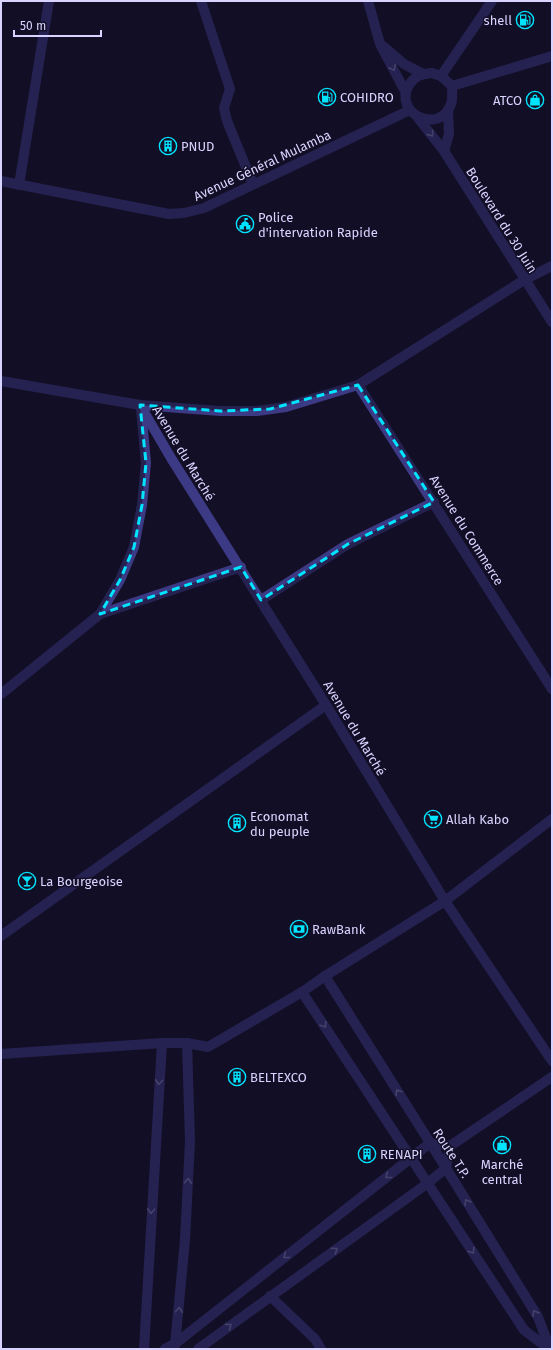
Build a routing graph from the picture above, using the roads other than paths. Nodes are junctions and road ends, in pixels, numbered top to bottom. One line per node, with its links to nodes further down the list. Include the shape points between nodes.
1 (50, 1): 17 (street)
2 (201, 1): 16 (street, via 230,89 224,108 227,121)
3 (368, 1): 5 (street)
4 (492, 1): 8 (street)
5 (380, 44): 7 (street, via 404,64); 10 (street, one-way to 10)
6 (552, 56): 9 (street)
7 (423, 74): 8 (street); 10 (street, via 412,81)
8 (441, 76): 9 (street)
9 (452, 86): 12 (street, via 452,103)
10 (406, 93): 11 (street, via 406,102)
11 (410, 110): 13 (street); 16 (street, Avenue Général Mulamba)
12 (448, 111): 13 (street, via 434,120); 14 (street, via 449,134)
13 (418, 118): 14 (street, Boulevard du 30 Juin, one-way to 14)
14 (444, 151): 19 (street, Boulevard du 30 Juin)
15 (1, 181): 17 (street, Avenue Général Mulamba)
16 (253, 184): 17 (street, Avenue Général Mulamba, via 204,208 169,214)
17 (19, 185)
18 (552, 266): 19 (street)
19 (524, 280): 20 (street, Boulevard du 30 Juin); 22 (street)
20 (552, 322)
21 (1, 381): 23 (street)
22 (358, 385): 23 (street, via 286,407 257,411); 24 (street, Avenue du Commerce)
23 (140, 405): 25 (street, Avenue du Marché); 27 (street, via 146,463 142,506 134,547 120,580)
24 (434, 502): 26 (street, via 348,544); 28 (street, Avenue du Commerce)
25 (241, 567): 26 (street, Avenue du Marché); 27 (street)
26 (261, 600): 30 (street, Avenue du Marché)
27 (100, 614): 29 (street)
28 (552, 689)
29 (1, 694)
30 (326, 704): 32 (street, Avenue du Marché); 33 (street)
31 (552, 819): 32 (street)
32 (445, 901): 34 (street); 39 (street, Avenue du Marché)
33 (1, 936)
34 (324, 976): 35 (street); 41 (street, Route T.P., one-way to 34)
35 (302, 992): 37 (street, via 208,1047); 43 (street, Route T.P., one-way to 43)
36 (162, 1043): 37 (street); 38 (street); 48 (street, one-way to 48)
37 (187, 1043): 47 (street, one-way to 37, via 185,1240 190,1141)
38 (1, 1054)
39 (552, 1062)
40 (552, 1077): 42 (street)
41 (430, 1143): 42 (street); 43 (street); 44 (street, Route T.P.)
42 (450, 1146): 44 (street)
43 (411, 1158): 45 (street, Route T.P.); 47 (street, one-way to 47)
44 (446, 1168): 45 (street); 52 (street, Route T.P., one-way to 44, via 538,1317)
45 (428, 1183): 46 (street, one-way to 45); 52 (street, Route T.P., one-way to 52, via 524,1330)
46 (270, 1296): 50 (street, one-way to 46); 51 (street, via 315,1339)
47 (175, 1346): 49 (street)
48 (144, 1349)
49 (165, 1349)
50 (198, 1349)
51 (320, 1349)
52 (549, 1349)

